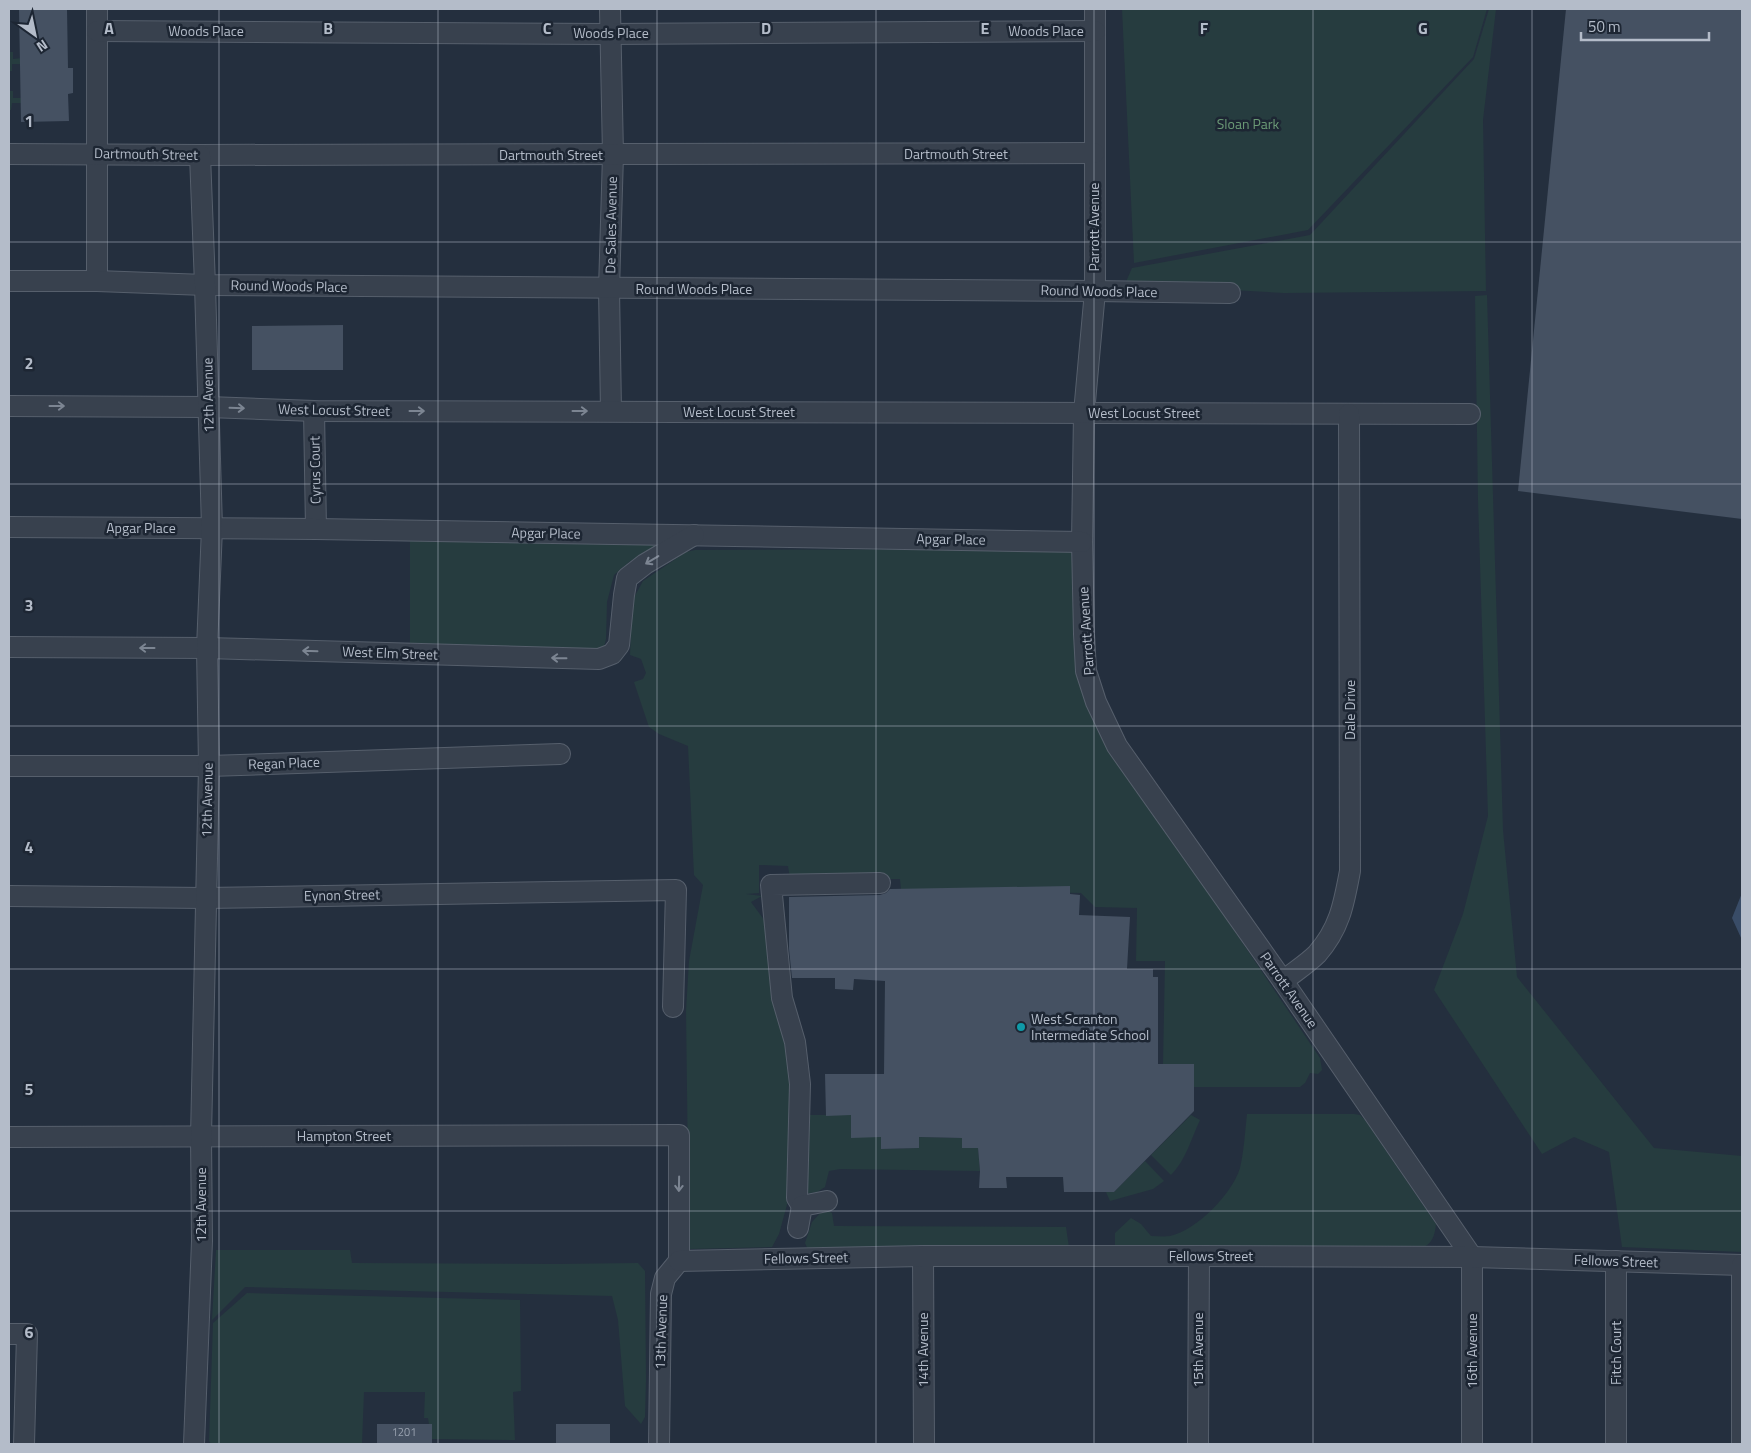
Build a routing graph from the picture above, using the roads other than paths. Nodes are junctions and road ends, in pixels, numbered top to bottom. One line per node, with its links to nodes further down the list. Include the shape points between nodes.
1 (97, 9): 4 (street)
2 (610, 9): 6 (street, De Sales Avenue)
3 (1095, 9): 5 (street, Parrott Avenue)
4 (97, 31): 6 (street, Woods Place); 7 (street)
5 (1096, 31): 6 (street, Woods Place); 8 (street, Parrott Avenue)
6 (609, 34): 11 (street, De Sales Avenue)
7 (97, 153): 9 (street, Dartmouth Street); 10 (street, Dartmouth Street); 13 (street)
8 (1094, 153): 11 (street, Dartmouth Street); 16 (street, Parrott Avenue)
9 (9, 154)
10 (200, 155): 11 (street, Dartmouth Street); 14 (street, 12th Avenue)
11 (613, 155): 15 (street, De Sales Avenue)
12 (9, 281): 13 (street, Round Woods Place)
13 (97, 281): 14 (street, Round Woods Place)
14 (205, 285): 15 (street, Round Woods Place); 19 (street, 12th Avenue)
15 (609, 289): 16 (street, Round Woods Place); 21 (street, De Sales Avenue)
16 (1095, 291): 17 (street, Round Woods Place); 22 (street, Parrott Avenue)
17 (1230, 294)
18 (9, 406): 19 (street, West Locust Street, one-way to 19)
19 (208, 407): 20 (street, West Locust Street, one-way to 20); 26 (street, 12th Avenue)
20 (314, 411): 21 (street, West Locust Street, one-way to 21); 27 (street, Cyrus Court)
21 (611, 411): 22 (street, West Locust Street)
22 (1084, 413): 23 (street, West Locust Street); 29 (street, Parrott Avenue)
23 (1349, 414): 24 (street, West Locust Street); 38 (street, Dale Drive, via 1350,871 1343,910 1330,935 1316,955)
24 (1470, 414)
25 (9, 527): 26 (street, Apgar Place)
26 (212, 528): 27 (street, Apgar Place); 31 (street, 12th Avenue)
27 (316, 529): 28 (street, Apgar Place)
28 (694, 535): 29 (street, Apgar Place); 31 (street, West Elm Street, one-way to 31, via 628,578 619,645 612,654 599,659)
29 (1082, 542): 38 (street, Parrott Avenue, via 1086,671 1096,702 1117,746)
30 (9, 647): 31 (street, West Elm Street, one-way to 30)
31 (207, 648): 34 (street, 12th Avenue)
32 (560, 754): 34 (street, Regan Place)
33 (9, 766): 34 (street, Regan Place)
34 (209, 766): 37 (street, 12th Avenue)
35 (880, 883): 43 (street, via 771,886 782,998 795,1042 800,1084 797,1198)
36 (9, 896): 37 (street, Eynon Street)
37 (204, 898): 39 (street, Eynon Street, via 676,890); 41 (street, 12th Avenue)
38 (1283, 981): 47 (street, Parrott Avenue)
39 (674, 1007)
40 (9, 1137): 41 (street, Hampton Street)
41 (201, 1137): 48 (street, Hampton Street, one-way to 48, via 679,1135); 53 (street, 12th Avenue, via 202,1242)
42 (827, 1201): 43 (street)
43 (802, 1206): 44 (street)
44 (798, 1228)
45 (922, 1256): 46 (street, Fellows Street); 48 (street, Fellows Street); 55 (street, 14th Avenue)
46 (1199, 1256): 47 (street, Fellows Street); 56 (street, 15th Avenue)
47 (1472, 1257): 49 (street, Fellows Street); 57 (street, 16th Avenue)
48 (679, 1260): 54 (street, 13th Avenue, via 666,1278 661,1294)
49 (1616, 1261): 50 (street, Fellows Street); 58 (street, Fitch Court)
50 (1742, 1265): 59 (street)
51 (18, 1334): 52 (street)
52 (24, 1444)
53 (194, 1444)
54 (658, 1444)
55 (924, 1444)
56 (1198, 1444)
57 (1472, 1444)
58 (1616, 1444)
59 (1742, 1444)

